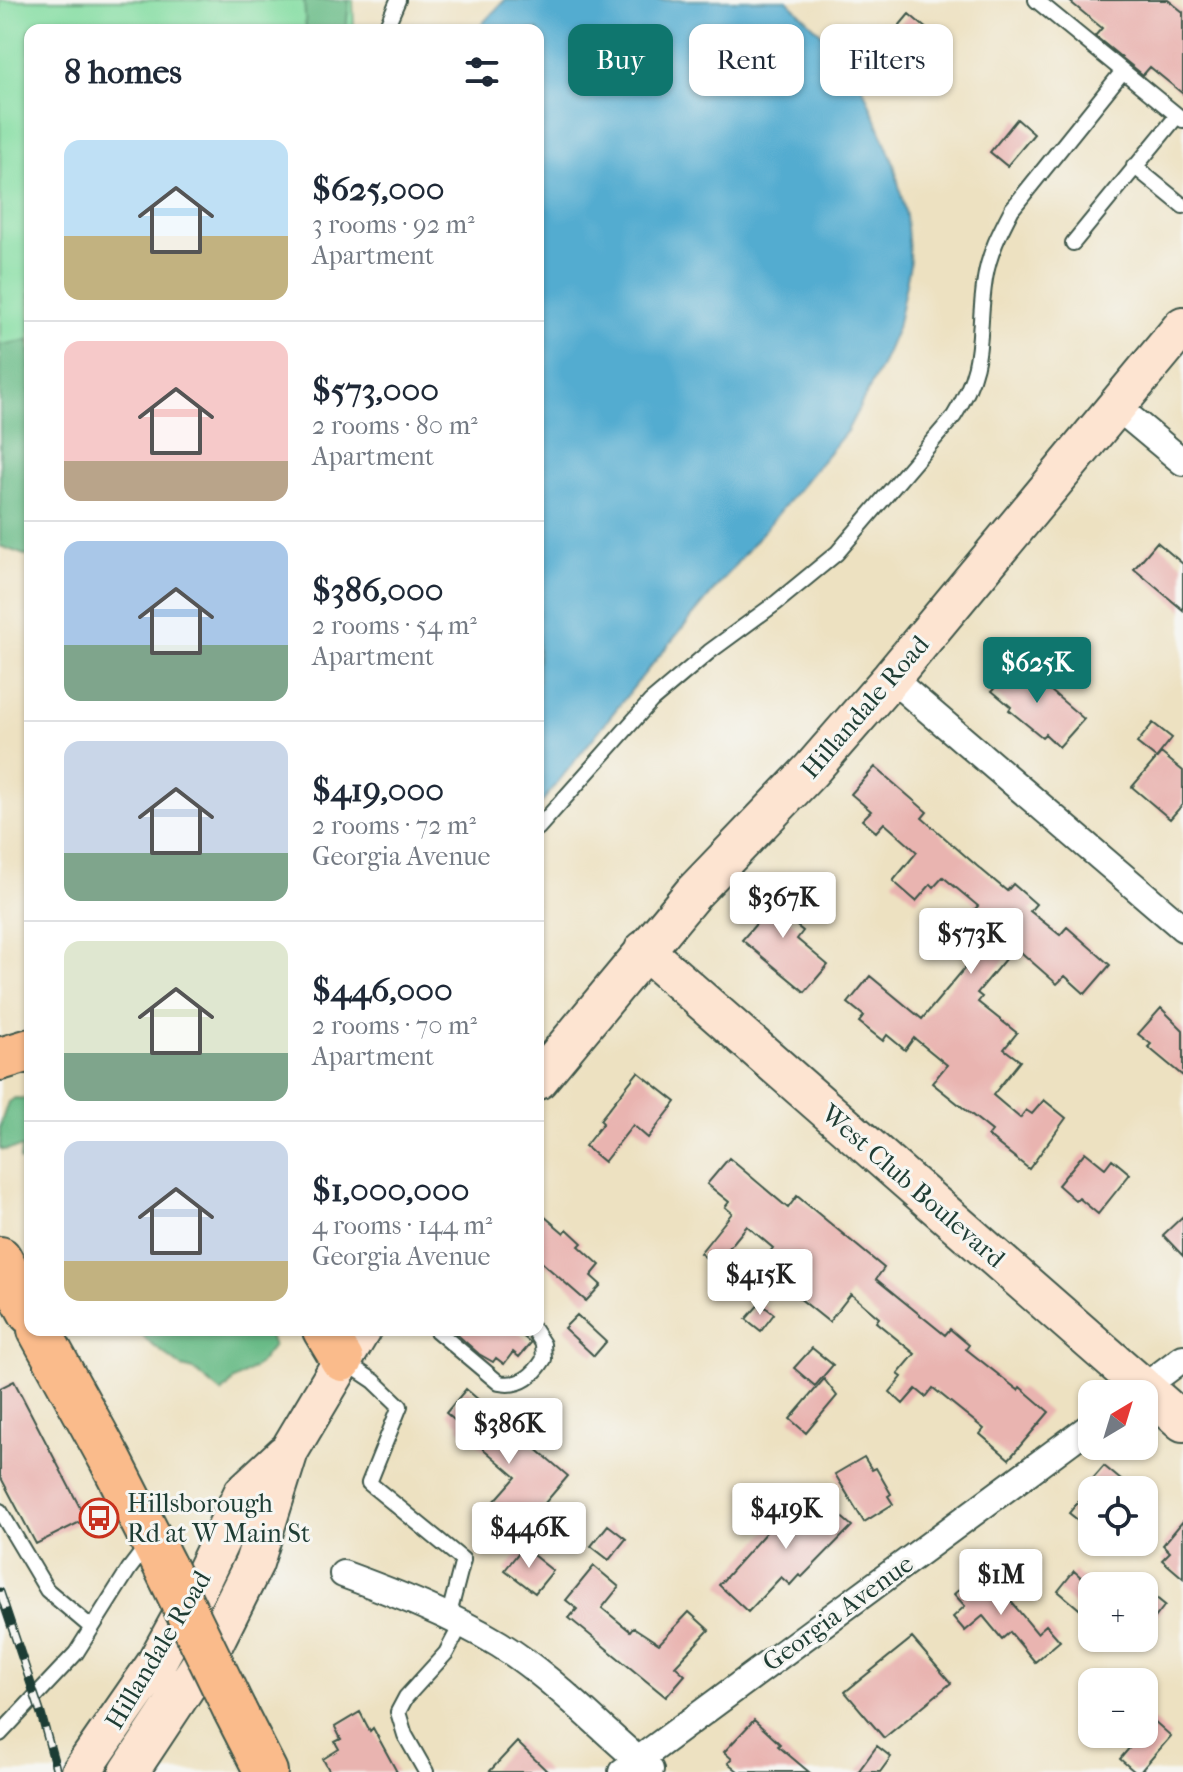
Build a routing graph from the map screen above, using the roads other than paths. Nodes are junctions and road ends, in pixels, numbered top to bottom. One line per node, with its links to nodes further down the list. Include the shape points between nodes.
1 (398, 0): 3 (lane)
2 (1036, 0): 4 (lane)
3 (388, 24)
4 (1123, 71): 5 (lane); 13 (lane, via 1012,209 997,238 985,280 977,369 954,416 837,553 651,701)
5 (1180, 118): 6 (lane)
6 (1134, 166): 7 (lane); 8 (lane)
7 (1183, 206)
8 (1073, 243)
9 (1183, 326): 10 (main road, Hillandale Road)
10 (1116, 406): 11 (street); 12 (main road, Hillandale Road)
11 (1183, 462)
12 (891, 678): 14 (street); 15 (main road, Hillandale Road)
13 (544, 821)
14 (1183, 928)
15 (644, 950): 18 (main road, Hillandale Road); 26 (main road, West Club Boulevard)
16 (24, 1052): 17 (main road)
17 (0, 1059)
18 (544, 1073)
19 (0, 1258): 20 (main road)
20 (24, 1308)
21 (39, 1336): 33 (main road)
22 (443, 1336): 23 (lane, via 499,1383 512,1385 530,1377 544,1359)
23 (538, 1336)
24 (342, 1340): 31 (main road, Hillandale Road); 35 (lane, via 400,1406 369,1483 463,1560)
25 (1183, 1358): 27 (street)
26 (1127, 1380)
27 (1154, 1380)
28 (1158, 1404): 29 (main road, West Club Boulevard)
29 (1183, 1422)
30 (1078, 1436): 39 (street, Georgia Avenue)
31 (289, 1451): 40 (main road, Hillandale Road, via 243,1493 155,1665); 41 (main road, Hillandale Road, via 254,1563 193,1678)
32 (0, 1511): 36 (lane, via 47,1590)
33 (158, 1553): 36 (lane, via 129,1569); 37 (main road, bridge)
34 (343, 1574): 35 (street)
35 (455, 1622): 39 (street, via 500,1644 550,1683); 44 (lane, via 446,1653 398,1712)
36 (92, 1628): 38 (lane, via 76,1653)
37 (235, 1711): 42 (main road); 43 (main road)
38 (0, 1734)
39 (638, 1768)
40 (81, 1772)
41 (129, 1772)
42 (244, 1772)
43 (266, 1772)
44 (426, 1772)

